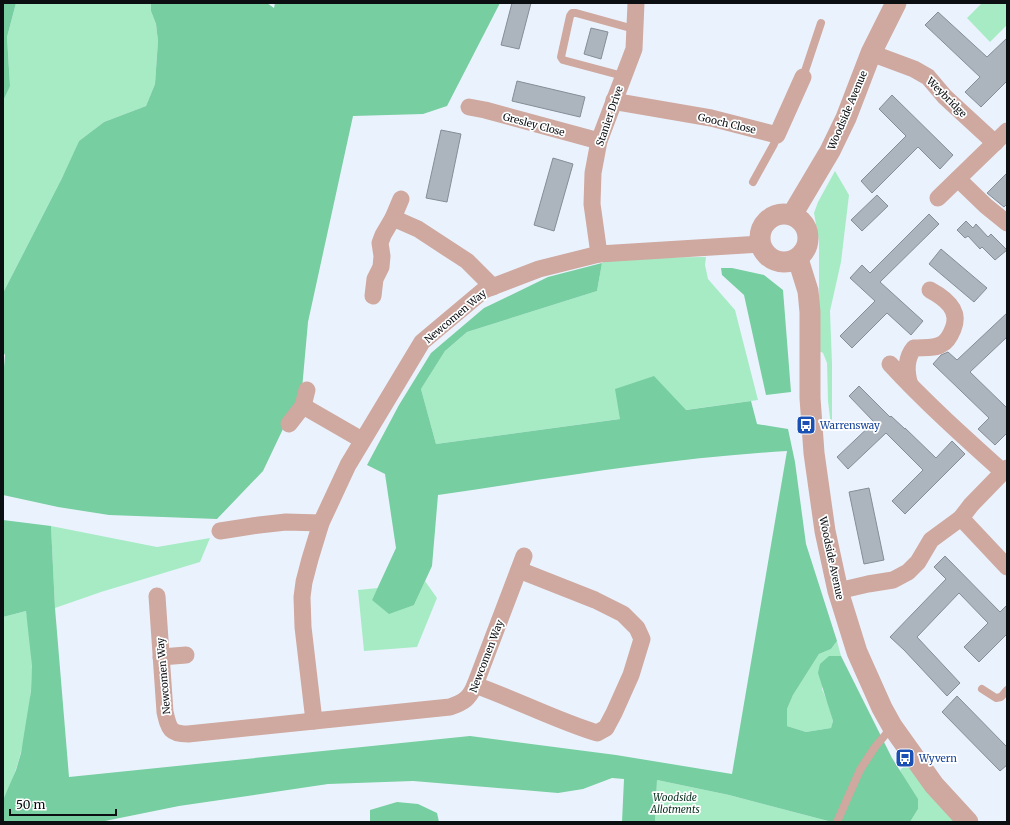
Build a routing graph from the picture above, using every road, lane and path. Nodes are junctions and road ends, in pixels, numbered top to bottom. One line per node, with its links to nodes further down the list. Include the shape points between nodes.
1 (636, 3): 4 (street, Stanier Drive)
2 (896, 3): 5 (street, Woodside Avenue)
3 (821, 23): 7 (lane)
4 (634, 29): 6 (street, Stanier Drive, via 634,49); 6 (lane, via 572,13 561,57 563,60)
5 (871, 53): 11 (street, Weybridge, via 928,77 945,98); 17 (street, Woodside Avenue, via 846,118 830,151)
6 (624, 76): 8 (street, Stanier Drive)
7 (803, 77): 10 (street)
8 (614, 100): 10 (street, Gooch Close, via 711,118); 12 (street, Stanier Drive)
9 (469, 107): 12 (street, Gresley Close)
10 (777, 135): 14 (lane)
11 (1001, 137): 13 (street, Weybridge)
12 (599, 141): 21 (street, Stanier Drive, via 592,204)
13 (958, 179): 15 (street, Weybridge); 19 (street)
14 (754, 182)
15 (938, 198)
16 (401, 199): 18 (street)
17 (792, 215): 20 (street, via 782,214 768,220 763,228); 22 (street, via 800,219 808,232 805,251)
18 (393, 218): 23 (street, via 380,243 381,266); 24 (street, via 418,229 467,261)
19 (1007, 223)
20 (761, 244): 21 (street, Newcomen Way); 22 (street, via 764,252 771,258 780,261)
21 (599, 254): 24 (street, Newcomen Way, via 539,269)
22 (798, 259): 37 (street, Woodside Avenue, via 808,291 810,312 810,398 814,453 825,531)
23 (369, 284)
24 (493, 287): 31 (street, Newcomen Way, via 484,290 422,342)
25 (930, 290): 27 (street, via 952,306 956,314 956,324 951,335 942,344 914,348 910,353 907,375)
26 (890, 364): 27 (street)
27 (910, 385): 32 (street, via 952,426)
28 (308, 390): 29 (street)
29 (303, 406): 30 (street); 31 (street)
30 (290, 424)
31 (362, 440): 34 (street, Newcomen Way, via 338,483)
32 (1005, 470): 33 (street)
33 (961, 518): 36 (street); 37 (street, via 931,540 918,562 908,572 893,580)
34 (321, 523): 35 (street, via 286,522); 44 (street, Newcomen Way, via 302,597)
35 (220, 531)
36 (1007, 567)
37 (838, 591): 45 (street, Woodside Avenue, via 857,652)
38 (157, 596): 40 (street, Newcomen Way)
39 (186, 655): 40 (street)
40 (161, 657): 44 (street, Newcomen Way, via 168,726 179,734)
41 (475, 685): 41 (street, Newcomen Way, via 522,563 624,614 637,628 642,639 631,675 609,723 597,733); 44 (street, Newcomen Way, via 470,696 450,707)
42 (982, 688): 43 (lane, via 996,698 1001,697)
43 (1007, 690)
44 (314, 721)
45 (892, 726): 46 (lane, via 860,770); 47 (street, Woodside Avenue, via 934,785)
46 (837, 822)
47 (968, 822)

